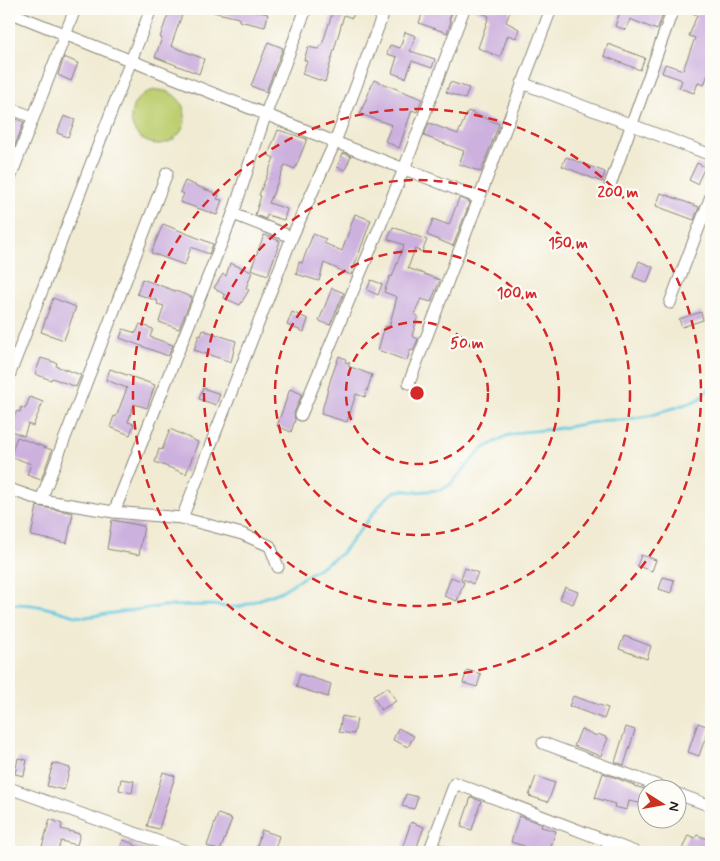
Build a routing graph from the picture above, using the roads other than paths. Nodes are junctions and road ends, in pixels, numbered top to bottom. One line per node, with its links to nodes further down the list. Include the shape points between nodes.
1 (75, 9): 9 (street)
2 (151, 9): 10 (street)
3 (306, 9): 13 (street)
4 (385, 9): 16 (street)
5 (464, 9): 18 (street)
6 (551, 9): 11 (street)
7 (673, 9): 15 (street)
8 (9, 12): 9 (street)
9 (65, 34): 10 (street); 14 (street)
10 (131, 60): 13 (street); 27 (street)
11 (522, 83): 15 (street); 23 (street)
12 (9, 108): 14 (street)
13 (266, 113): 16 (street); 24 (street)
14 (34, 117): 20 (street)
15 (632, 124): 17 (street); 21 (street)
16 (335, 142): 18 (street); 25 (street)
17 (711, 155)
18 (404, 169): 23 (street); 29 (street)
19 (167, 173): 31 (street)
20 (9, 181)
21 (610, 185)
22 (711, 196): 26 (street)
23 (479, 198): 28 (street)
24 (233, 214): 25 (street); 32 (street)
25 (292, 236): 33 (street)
26 (670, 303)
27 (9, 376)
28 (409, 383)
29 (301, 415)
30 (9, 489): 31 (street)
31 (41, 500): 32 (street)
32 (114, 512): 33 (street)
33 (182, 518): 34 (street, via 242,534 270,546)
34 (278, 566)
35 (543, 743): 36 (street)
36 (638, 778)
37 (9, 788): 41 (street)
38 (688, 798): 39 (street)
39 (711, 806)
40 (430, 850): 42 (street); 43 (street, via 455,783)
41 (188, 852)
42 (444, 852)
43 (635, 852)

